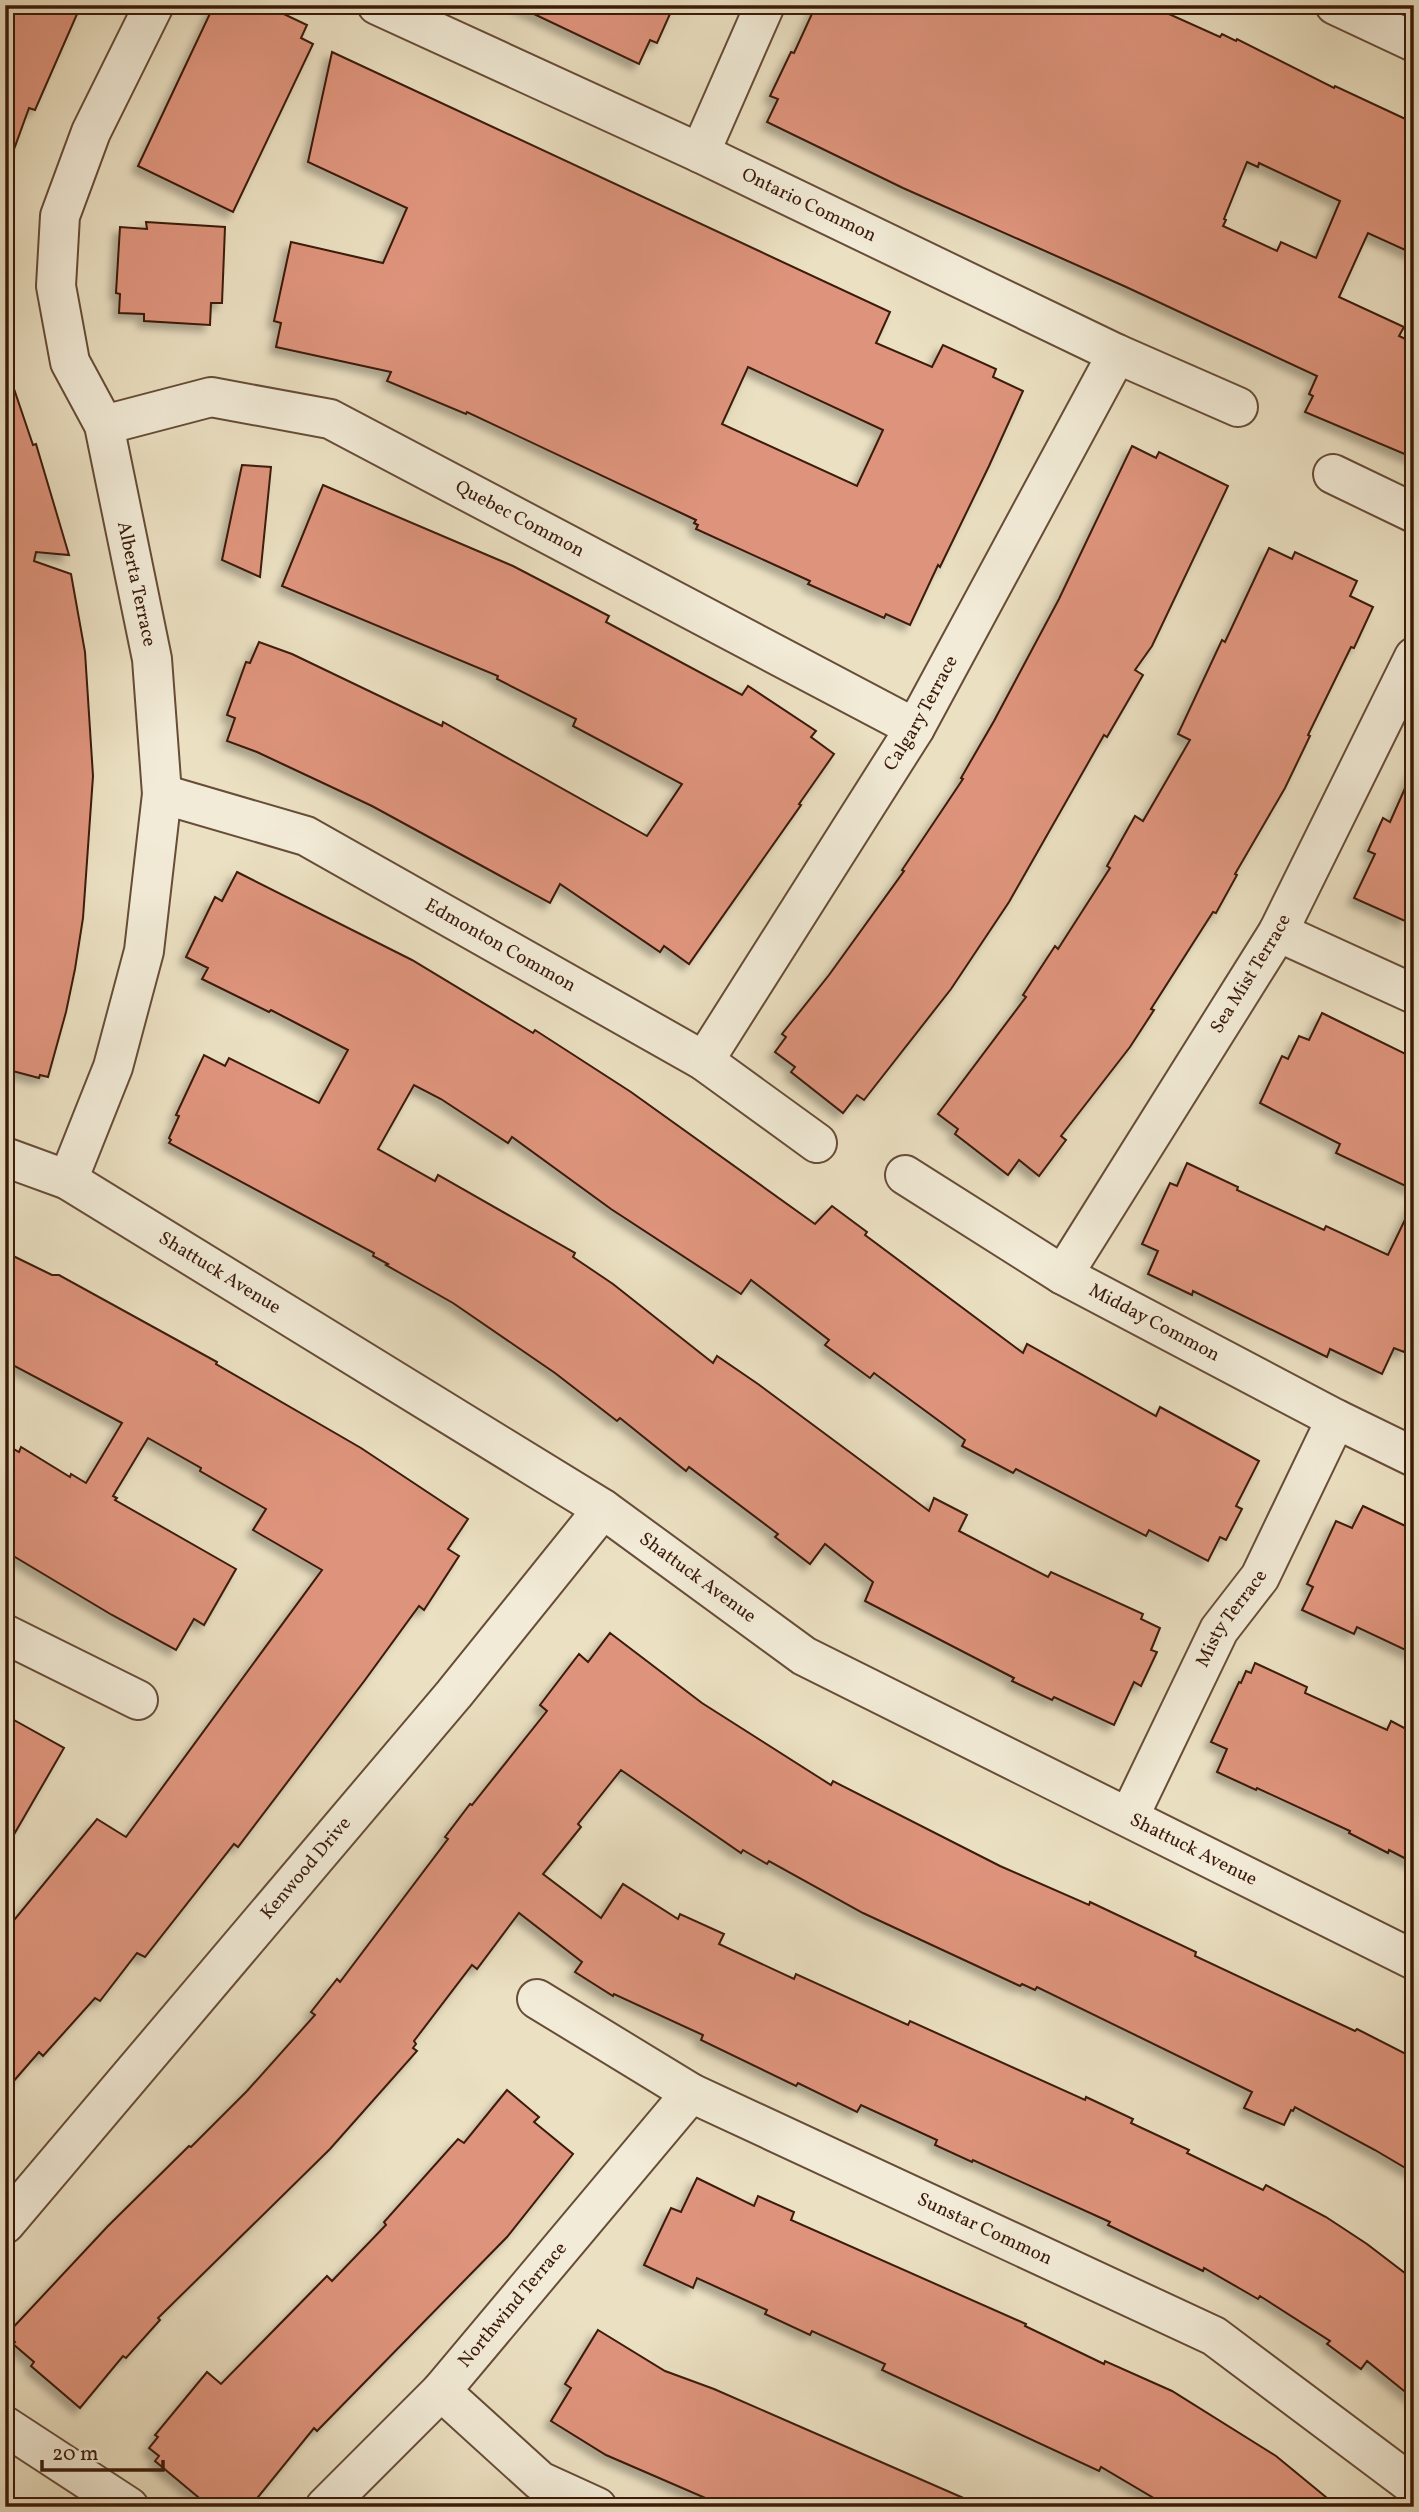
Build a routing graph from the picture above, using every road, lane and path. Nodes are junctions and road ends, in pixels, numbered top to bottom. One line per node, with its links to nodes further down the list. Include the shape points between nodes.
1 (154, 5): 9 (street, Alberta Terrace, via 91,132 60,216 56,286 70,362)
2 (377, 5): 6 (street, Ontario Common)
3 (765, 5): 6 (street)
4 (1335, 5): 5 (street)
5 (1414, 42)
6 (700, 153): 7 (street, Ontario Common)
7 (1117, 354): 8 (street, Ontario Common); 13 (street, Calgary Terrace)
8 (1237, 407)
9 (104, 425): 13 (street, Quebec Common, via 211,397 330,419); 14 (street, Alberta Terrace, via 152,659)
10 (1333, 474): 11 (street)
11 (1414, 513)
12 (1414, 657): 15 (street, Sea Mist Terrace)
13 (915, 728): 17 (street, Calgary Terrace)
14 (162, 794): 17 (street, Edmonton Common, via 306,836); 21 (street, Alberta Terrace, via 144,951 113,1067)
15 (1278, 932): 16 (street); 22 (street, Sea Mist Terrace)
16 (1414, 995)
17 (704, 1061): 18 (street, Edmonton Common)
18 (817, 1143)
19 (5, 1157): 21 (street, Shattuck Avenue)
20 (905, 1175): 22 (street, Midday Common)
21 (68, 1180): 25 (street, Shattuck Avenue)
22 (1063, 1275): 23 (street, Midday Common)
23 (1336, 1419): 24 (street, Midday Common); 28 (street, Misty Terrace, via 1260,1577 1219,1630)
24 (1414, 1457)
25 (603, 1509): 28 (street, Shattuck Avenue, via 804,1656); 32 (street, Kenwood Drive, via 454,1694)
26 (5, 1634): 27 (street)
27 (138, 1700)
28 (1129, 1817): 29 (street, Shattuck Avenue)
29 (1414, 1960)
30 (537, 1999): 31 (street, Sunstar Common)
31 (691, 2093): 33 (street, Northwind Terrace); 35 (street, Sunstar Common, via 1214,2336)
32 (5, 2224)
33 (441, 2391): 37 (street, Northwind Terrace); 38 (street, via 540,2481)
34 (5, 2426): 36 (street)
35 (1414, 2486)
36 (129, 2507)
37 (325, 2507)
38 (597, 2507)

